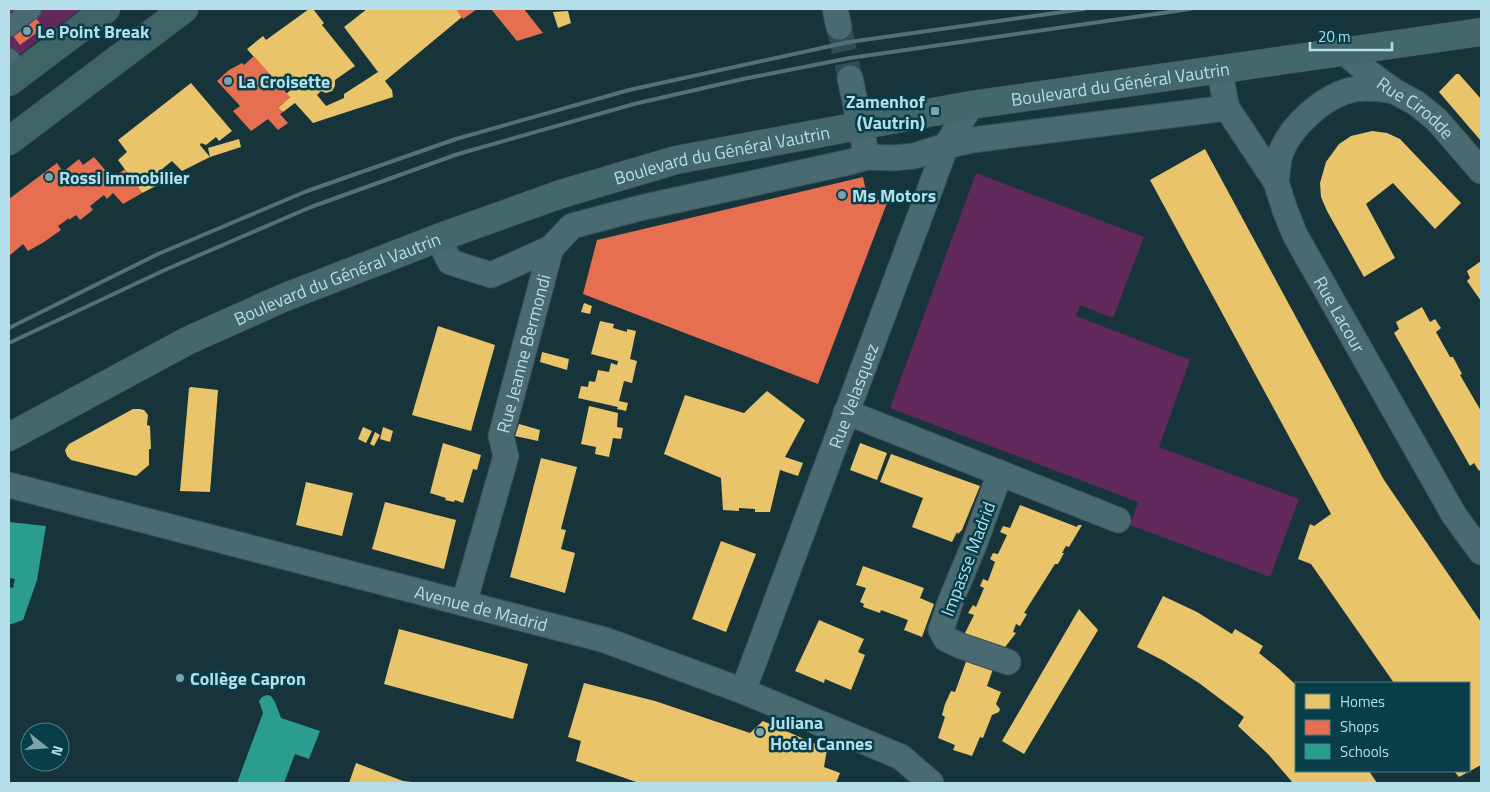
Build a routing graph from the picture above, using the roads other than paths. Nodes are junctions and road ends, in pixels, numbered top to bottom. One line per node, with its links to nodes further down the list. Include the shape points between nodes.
1 (32, 9): 4 (street)
2 (106, 9): 8 (main road)
3 (184, 9): 14 (main road)
4 (9, 27)
5 (1481, 32): 6 (main road, Boulevard du Général Vautrin)
6 (1344, 52): 7 (main road, Boulevard du Général Vautrin); 10 (street, Rue Cirodde)
7 (1220, 69): 11 (main road, Boulevard du Général Vautrin); 12 (street, Rue Lacour)
8 (13, 71)
9 (850, 78): 13 (street)
10 (1394, 91): 17 (street, Rue Cirodde, via 1437,120); 18 (street, via 1354,89 1315,109 1286,142 1279,158)
11 (971, 105): 13 (main road, Boulevard du Général Vautrin); 15 (street, Rue Velasquez)
12 (1227, 108): 15 (street); 18 (street, Rue Lacour)
13 (859, 125): 16 (street); 19 (main road, Boulevard du Général Vautrin, via 676,160 561,194)
14 (9, 141)
15 (946, 146): 16 (street, via 914,156); 21 (street, Rue Velasquez)
16 (867, 157): 20 (street, via 572,226)
17 (1481, 171)
18 (1276, 182): 26 (street, Rue Lacour, via 1295,235 1454,515)
19 (438, 238): 20 (street, via 450,262 491,275); 22 (main road, Boulevard du Général Vautrin, via 283,298 189,340)
20 (551, 248): 27 (street, Rue Jeanne Bermondi, via 501,436 506,456)
21 (846, 412): 23 (street); 29 (street, Rue Velasquez)
22 (9, 437)
23 (1000, 473): 25 (street); 28 (street, Impasse Madrid, via 942,630 946,639)
24 (9, 485): 27 (street, Avenue de Madrid)
25 (1118, 520)
26 (1481, 552)
27 (464, 603): 29 (street, Avenue de Madrid, via 605,640)
28 (1008, 662)
29 (743, 691): 30 (street, Avenue de Madrid, via 900,757)
30 (931, 783)

